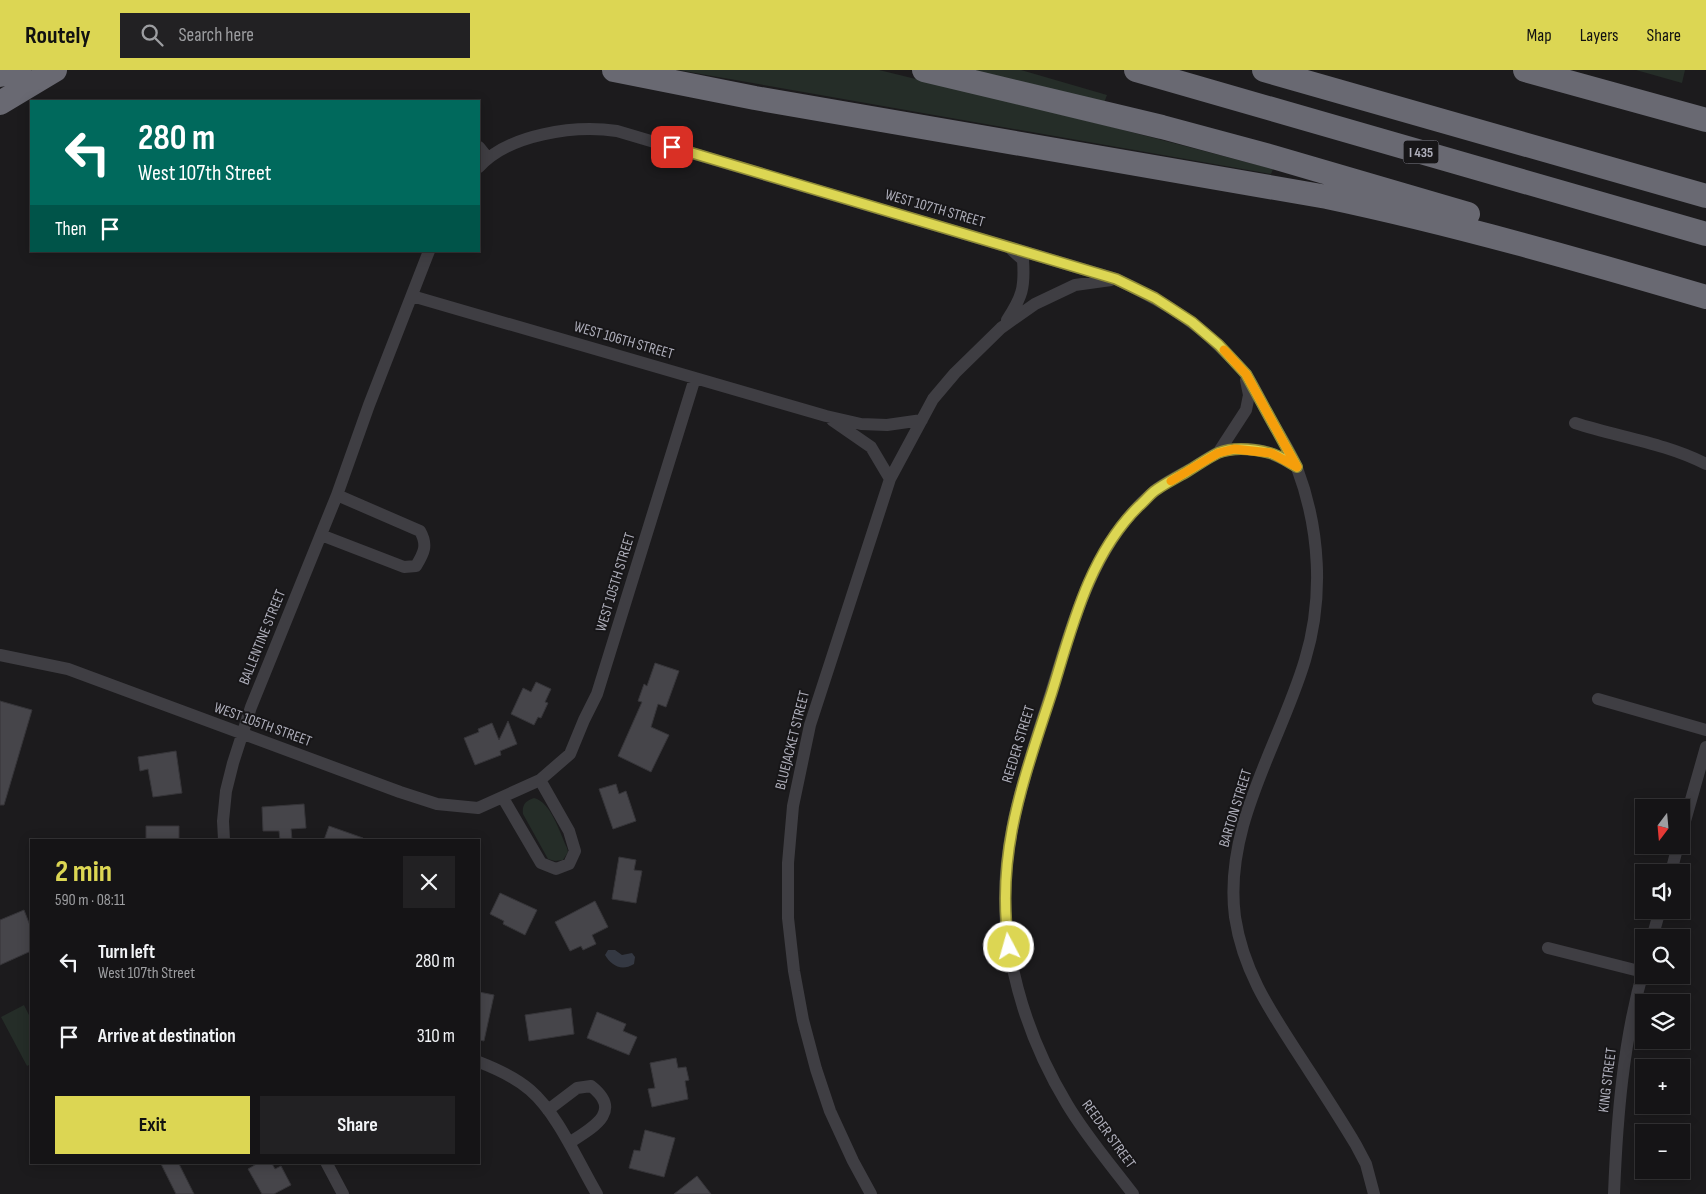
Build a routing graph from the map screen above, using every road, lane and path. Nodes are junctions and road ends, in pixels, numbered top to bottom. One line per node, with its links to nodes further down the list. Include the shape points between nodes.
1 (19, 70): 8 (highway)
2 (55, 70): 9 (highway)
3 (614, 70): 16 (highway, via 1326,197 1407,214)
4 (924, 70): 16 (highway, via 1273,157 1538,234)
5 (1136, 70): 13 (highway, I 435)
6 (1264, 70): 12 (highway, I 435)
7 (1525, 70): 10 (highway)
8 (0, 75)
9 (0, 103)
10 (1706, 120)
11 (483, 162): 14 (street, WEST 107TH STREET, via 522,140 541,134 599,128)
12 (1706, 196)
13 (1706, 234)
14 (1009, 247): 17 (street, WEST 107TH STREET); 20 (street, BLUEJACKET STREET, via 1023,260 1025,281 1017,305)
15 (429, 252): 18 (street, BALLENTINE STREET)
16 (1587, 262): 19 (highway)
17 (1116, 279): 20 (street, BLUEJACKET STREET, via 1075,285 1035,304); 21 (street, WEST 107TH STREET, via 1155,298 1192,322)
18 (412, 296): 22 (street, WEST 106TH STREET); 30 (street, BALLENTINE STREET)
19 (1706, 297)
20 (1001, 328): 24 (street, BLUEJACKET STREET, via 933,398)
21 (1246, 374): 26 (street, REEDER STREET, via 1249,395 1246,410); 28 (street, WEST 107TH STREET)
22 (695, 378): 23 (street, WEST 106TH STREET); 37 (street, WEST 105TH STREET, via 597,694 570,754)
23 (826, 416): 24 (street, WEST 106TH STREET, via 862,424 887,425); 29 (street, WEST 106TH STREET, via 870,447)
24 (922, 420): 29 (street, BLUEJACKET STREET)
25 (1575, 423): 27 (street, via 1671,450)
26 (1218, 453): 28 (street, REEDER STREET, via 1234,449 1271,453); 51 (street, REEDER STREET, via 1155,491 1137,508 1109,543 1090,577 1022,784 1007,853 1007,931 1014,978 1026,1019 1067,1105)
27 (1706, 464)
28 (1297, 467): 52 (street, BARTON STREET, via 1316,547 1313,627 1305,659 1237,848 1233,884 1235,918 1242,950 1265,1003 1356,1145 1366,1164)
29 (890, 479): 50 (street, BLUEJACKET STREET, via 810,725 793,806 788,863 788,918 803,1020 830,1111)
30 (337, 495): 31 (street, BALLENTINE STREET); 31 (street, via 420,531 425,541 424,554 416,566 404,567)
31 (321, 535): 35 (street, BALLENTINE STREET)
32 (0, 655): 35 (street, WEST 105TH STREET, via 68,669)
33 (1598, 699): 34 (street)
34 (1706, 730)
35 (243, 733): 38 (street, WEST 105TH STREET, via 436,804 478,808); 40 (street, BALLENTINE STREET, via 226,791 222,821)
36 (1706, 747): 39 (street)
37 (540, 780): 38 (street, WEST 105TH STREET); 38 (street, via 569,831 575,851 570,864 556,869 541,863)
38 (503, 798)
39 (1690, 803)
40 (224, 839)
41 (1548, 948): 42 (street, KING STREET)
42 (1635, 968)
43 (1640, 984): 53 (street, KING STREET, via 1625,1058)
44 (480, 1062): 45 (street, via 502,1071 530,1090)
45 (548, 1110): 46 (street); 46 (street, via 577,1088 591,1086 604,1100 605,1110 599,1122)
46 (568, 1143): 49 (street)
47 (327, 1164): 48 (street)
48 (343, 1194)
49 (597, 1194)
50 (871, 1194)
51 (1133, 1194)
52 (1374, 1194)
53 (1614, 1194)

